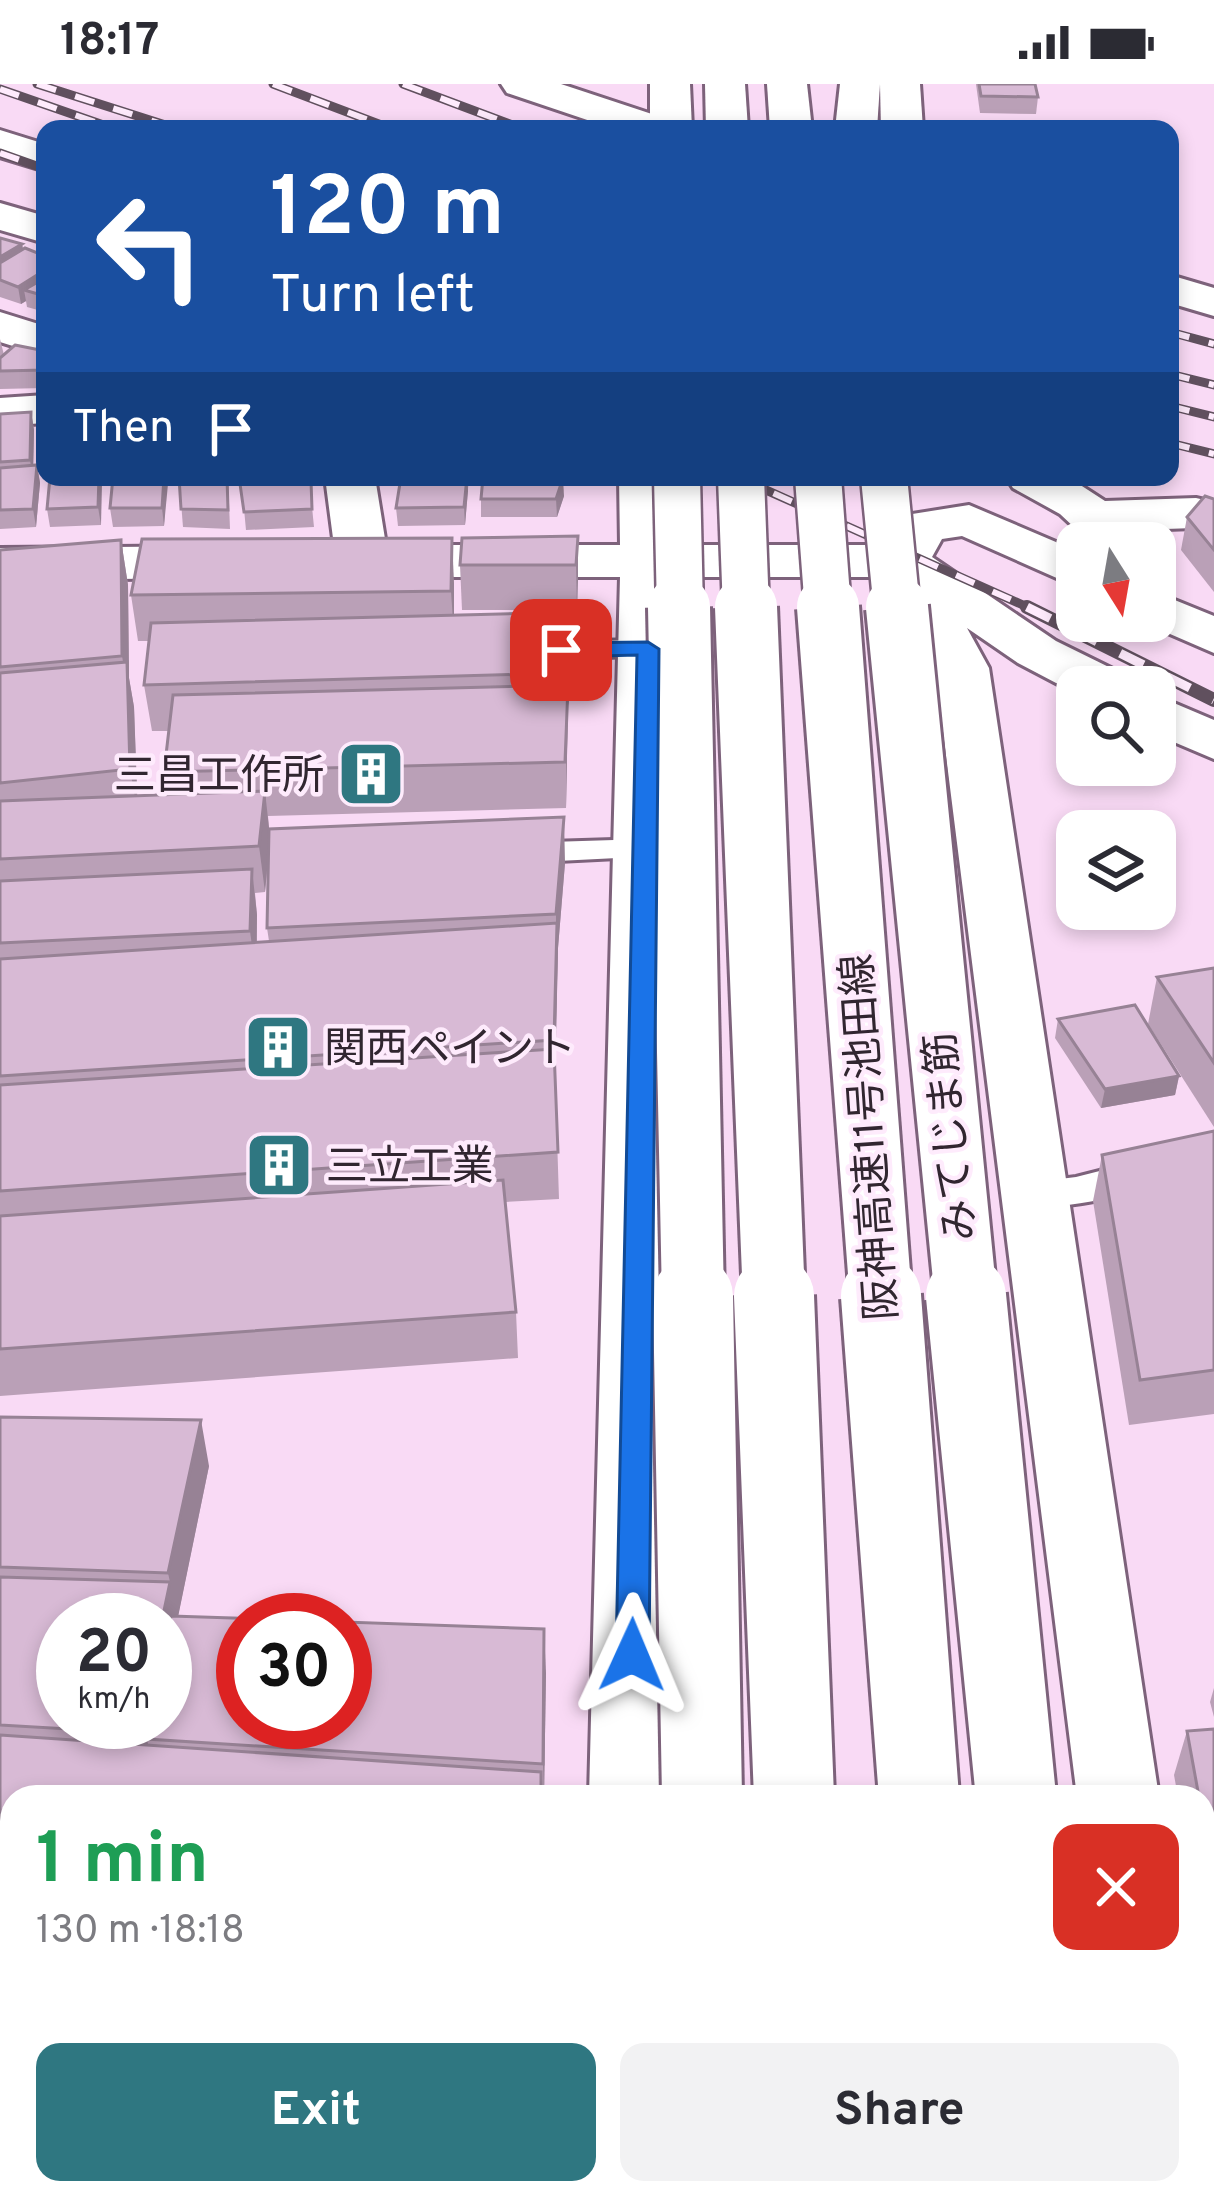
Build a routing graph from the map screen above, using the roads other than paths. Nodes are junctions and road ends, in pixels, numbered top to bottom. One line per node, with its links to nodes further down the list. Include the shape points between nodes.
1 (521, 84): 8 (main road)
2 (670, 84): 10 (main road)
3 (725, 84): 11 (main road)
4 (787, 84): 12 (main road)
5 (847, 84): 13 (main road)
6 (860, 84): 14 (main road)
7 (900, 84): 15 (main road)
8 (596, 95): 9 (main road)
9 (639, 120)
10 (671, 120)
11 (727, 120)
12 (790, 120)
13 (852, 120)
14 (854, 120)
15 (902, 120)
16 (0, 143): 17 (main road)
17 (36, 155)
18 (0, 216): 19 (main road)
19 (36, 227)
20 (1179, 292): 21 (main road)
21 (1214, 302)
22 (0, 326): 23 (main road)
23 (36, 339)
24 (36, 410): 25 (main road)
25 (0, 412)
26 (347, 486): 39 (main road)
27 (644, 486): 36 (main road)
28 (677, 486): 55 (main road, bridge)
29 (741, 486): 56 (main road, bridge)
30 (819, 486): 57 (main road, 阪神高速11号池田線, bridge)
31 (885, 486): 58 (main road, みてじま筋, bridge)
32 (1044, 486): 34 (main road)
33 (1214, 518): 35 (main road, via 1196,513)
34 (1096, 522)
35 (1149, 522)
36 (647, 558): 37 (main road); 39 (main road); 43 (main road)
37 (904, 561): 38 (main road, via 924,526 969,520); 45 (main road); 47 (main road)
38 (1056, 561)
39 (317, 562): 40 (main road)
40 (0, 564)
41 (1176, 618): 42 (main road)
42 (1214, 637)
43 (648, 649): 44 (lane); 50 (main road)
44 (490, 652)
45 (1037, 652): 46 (main road); 47 (main road)
46 (1065, 666)
47 (962, 668): 53 (main road)
48 (1176, 723): 49 (main road)
49 (1214, 742)
50 (646, 849): 51 (lane); 54 (main road)
51 (485, 854)
52 (1214, 1156): 53 (lane)
53 (1033, 1193): 59 (main road)
54 (630, 1785)
55 (702, 1785)
56 (794, 1785)
57 (918, 1785)
58 (1015, 1785)
59 (1116, 1785)

